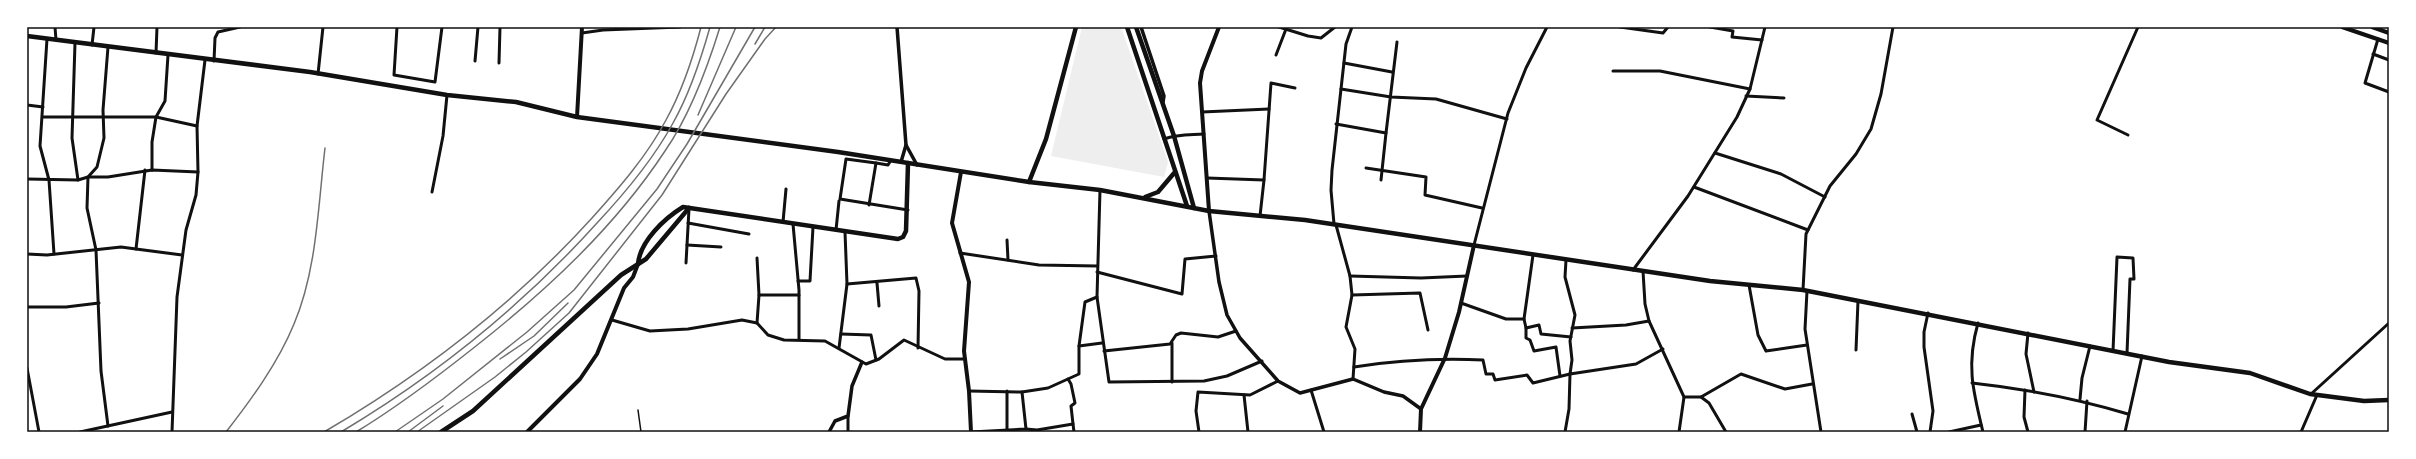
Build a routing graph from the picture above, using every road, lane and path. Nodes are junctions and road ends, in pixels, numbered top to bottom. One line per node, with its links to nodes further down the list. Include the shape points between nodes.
1 (55, 27): 38 (street)
2 (94, 27): 43 (street)
3 (157, 27): 45 (street)
4 (240, 27): 51 (street, via 218,32 215,38)
5 (323, 27): 57 (street)
6 (396, 27): 7 (street, via 394,75 435,82)
7 (442, 27)
8 (478, 27): 52 (street)
9 (500, 27): 53 (street)
10 (582, 27): 33 (main road)
11 (680, 27): 33 (street)
12 (897, 27): 84 (street)
13 (1076, 27): 105 (main road, via 1046,139)
14 (1127, 27): 83 (main road, via 1146,91)
15 (1136, 27): 68 (main road)
16 (1141, 27): 68 (street, via 1164,96)
17 (1219, 27): 70 (main road, via 1202,70)
18 (1279, 27): 31 (street)
19 (1335, 27): 31 (street, via 1321,38)
20 (1352, 27): 54 (street, via 1346,44)
21 (1547, 27): 76 (street, via 1526,68)
22 (1620, 27): 23 (street, via 1663,33)
23 (1668, 27)
24 (1710, 27): 32 (street)
25 (1734, 27): 32 (street)
26 (1765, 27): 39 (street)
27 (1893, 27): 110 (street, via 1881,94 1871,129)
28 (2138, 27): 81 (street, via 2097,120)
29 (2342, 27): 37 (main road)
30 (2372, 27): 34 (main road)
31 (1286, 29): 48 (street)
32 (1733, 31): 39 (street, via 1732,37)
33 (582, 33): 73 (main road)
34 (2389, 33)
35 (27, 36): 36 (main road)
36 (47, 39): 38 (main road); 67 (street)
37 (2378, 39): 42 (main road); 46 (street)
38 (56, 40): 41 (main road)
39 (1762, 40): 60 (street)
40 (1397, 42): 56 (street)
41 (75, 43): 43 (main road); 75 (street)
42 (2389, 43)
43 (92, 45): 44 (main road)
44 (108, 47): 45 (main road); 71 (street)
45 (156, 53): 47 (main road)
46 (2373, 54): 50 (street); 61 (street, via 2365,83)
47 (168, 55): 49 (main road); 72 (street, via 165,101)
48 (1276, 55)
49 (205, 60): 51 (main road); 78 (street)
50 (2389, 60)
51 (214, 61): 57 (main road)
52 (475, 61)
53 (498, 63)
54 (1344, 63): 56 (street); 59 (street)
55 (1613, 71): 60 (street, via 1660,71)
56 (1392, 72): 64 (street)
57 (318, 74): 62 (main road)
58 (1295, 88): 69 (street, via 1271,83)
59 (1341, 89): 64 (street); 77 (street)
60 (1750, 89): 63 (street)
61 (2389, 92)
62 (447, 95): 73 (main road, via 516,102); 109 (street, via 443,136)
63 (1746, 96): 65 (street); 85 (street, via 1740,112)
64 (1391, 97): 76 (street, via 1436,99); 79 (street)
65 (1784, 98)
66 (27, 105): 67 (street)
67 (43, 106): 74 (street)
68 (1164, 107): 82 (main road)
69 (1269, 109): 70 (street); 103 (street)
70 (1202, 112): 80 (main road)
71 (103, 116): 72 (street); 75 (street); 98 (street, via 104,138 97,167)
72 (156, 117): 78 (street); 93 (street, via 152,142)
73 (577, 117): 86 (main road)
74 (43, 118): 75 (street); 101 (street, via 41,155)
75 (72, 118): 102 (street)
76 (1507, 120): 117 (street)
77 (1336, 124): 79 (street); 124 (street, via 1331,190)
78 (197, 126): 95 (street)
79 (1386, 132): 94 (street)
80 (1204, 134): 82 (street); 99 (main road)
81 (2128, 135)
82 (1174, 136): 83 (street); 116 (main road)
83 (1164, 139): 97 (main road)
84 (906, 145): 87 (street); 90 (street)
85 (1715, 153): 106 (street); 110 (street, via 1782,174)
86 (891, 160): 87 (main road); 88 (street, via 888,165)
87 (901, 162): 89 (main road)
88 (876, 163): 113 (street); 113 (street, via 846,159 842,182 840,199)
89 (908, 163): 90 (main road); 118 (main road)
90 (917, 165): 96 (main road)
91 (1366, 168): 94 (street)
92 (145, 170): 93 (street); 98 (street); 134 (street)
93 (152, 170): 95 (street)
94 (1382, 170): 104 (street); 117 (street, via 1426,177 1425,195)
95 (198, 172): 139 (street, via 196,195)
96 (962, 172): 105 (main road); 136 (main road, via 952,223)
97 (1175, 172): 111 (main road, via 1158,192); 114 (main road)
98 (88, 178): 102 (street); 135 (street, via 87,208)
99 (1207, 178): 103 (street); 119 (main road)
100 (27, 179): 101 (street)
101 (49, 180): 102 (street); 138 (street)
102 (78, 180)
103 (1264, 180): 120 (street)
104 (1381, 180)
105 (1029, 182): 108 (main road)
106 (1694, 187): 127 (street); 148 (street)
107 (786, 189): 121 (street)
108 (1100, 190): 111 (main road); 147 (street)
109 (432, 192)
110 (1824, 197): 127 (street)
111 (1144, 198): 114 (main road)
112 (840, 201): 126 (street)
113 (870, 205): 118 (street)
114 (1187, 206): 116 (main road)
115 (689, 208): 121 (main road); 122 (street); 146 (main road, via 646,259); 146 (main road, via 683,207 667,217 639,254)
116 (1194, 208): 119 (main road)
117 (1482, 208): 132 (street)
118 (908, 210): 128 (main road, via 906,231 903,237 898,239)
119 (1209, 211): 120 (main road); 141 (street)
120 (1260, 216): 124 (main road)
121 (783, 222): 123 (main road)
122 (688, 223): 129 (street); 131 (street)
123 (793, 224): 125 (main road); 153 (street)
124 (1335, 224): 132 (main road); 151 (street)
125 (813, 227): 126 (main road); 153 (street, via 810,281)
126 (836, 230): 128 (main road)
127 (1808, 230): 157 (street)
128 (845, 232): 155 (street)
129 (749, 234)
130 (1007, 240): 143 (street)
131 (687, 245): 133 (street); 145 (street)
132 (1474, 245): 140 (main road); 152 (main road)
133 (721, 247)
134 (136, 249): 135 (street); 139 (street)
135 (96, 250): 138 (street); 163 (street)
136 (960, 253): 143 (street); 196 (main road, via 970,282)
137 (27, 254): 138 (street)
138 (54, 254)
139 (182, 255): 226 (street, via 177,297)
140 (1533, 255): 144 (main road); 168 (street)
141 (1216, 256): 150 (street, via 1185,260 1182,294); 177 (street, via 1227,315)
142 (757, 258): 158 (street)
143 (1008, 260): 147 (street, via 1039,265)
144 (1566, 260): 148 (main road); 175 (street, via 1564,277 1575,315)
145 (686, 263)
146 (638, 264): 169 (main road, via 624,288); 238 (main road, via 621,275 473,411)
147 (1097, 266): 150 (street)
148 (1633, 270): 149 (main road)
149 (1643, 271): 156 (main road); 170 (street)
150 (1097, 272): 161 (street)
151 (1350, 276): 152 (street); 160 (street)
152 (1467, 276): 164 (main road)
153 (798, 281): 159 (street)
154 (877, 283): 155 (street); 165 (street); 188 (street, via 916,278)
155 (847, 284): 179 (street)
156 (1749, 285): 157 (main road); 184 (street, via 1758,336 1766,351)
157 (1804, 290): 162 (main road); 184 (street, via 1804,329)
158 (759, 295): 159 (street); 172 (street)
159 (799, 295): 181 (street)
160 (1352, 295): 176 (street, via 1420,293); 201 (street, via 1346,327 1355,349)
161 (1097, 297): 182 (street); 185 (street, via 1085,302)
162 (1858, 300): 167 (main road); 190 (street)
163 (99, 303): 166 (street, via 66,307); 232 (street, via 101,371)
164 (1461, 303): 168 (street, via 1506,319); 195 (main road)
165 (879, 306)
166 (27, 307)
167 (1928, 314): 173 (main road); 254 (street, via 1924,347 1933,411)
168 (1524, 319): 174 (street)
169 (612, 320): 172 (street, via 650,331 730,321); 239 (main road, via 597,354 580,379)
170 (1649, 321): 175 (street); 189 (street)
171 (2389, 322): 216 (street)
172 (757, 323): 181 (street, via 768,335 784,340)
173 (1978, 323): 178 (main road); 209 (street, via 1970,360)
174 (1526, 328): 180 (street, via 1540,325 1541,334); 203 (street, via 1526,338 1530,340 1534,351 1556,347)
175 (1572, 328): 180 (street)
176 (1428, 330)
177 (1236, 331): 183 (street, via 1218,337 1181,333 1176,335); 198 (street)
178 (2028, 333): 186 (main road); 215 (street, via 2026,354)
179 (841, 334): 187 (street); 197 (street, via 871,335)
180 (1571, 337): 202 (street)
181 (799, 339): 187 (street, via 825,341)
182 (1102, 343): 185 (street); 191 (street)
183 (1172, 343): 191 (street); 207 (street)
184 (1807, 345): 208 (street)
185 (1079, 346): 204 (street, via 1079,374)
186 (2090, 346): 192 (main road); 221 (street)
187 (839, 348): 199 (street)
188 (918, 348): 196 (street, via 945,359); 197 (street, via 904,340)
189 (1662, 349): 202 (street, via 1636,364); 220 (street)
190 (1856, 350)
191 (1104, 351): 207 (street, via 1109,382)
192 (2113, 351): 193 (main road); 193 (street, via 2117,257 2133,258 2134,279 2130,279)
193 (2127, 353): 194 (main road)
194 (2142, 356): 216 (main road, via 2250,373); 228 (street)
195 (1445, 358): 201 (street, via 1391,361); 203 (street, via 1484,360 1486,374 1493,374 1495,380 1527,375 1533,383); 224 (main road)
196 (965, 359): 212 (main road)
197 (876, 360): 199 (street, via 866,364)
198 (1262, 361): 206 (street); 207 (street, via 1227,376 1204,381)
199 (862, 362): 229 (street, via 852,386)
200 (27, 368): 235 (street)
201 (1354, 368): 205 (street)
202 (1570, 374): 203 (street); 249 (street)
203 (1560, 376)
204 (1068, 379): 214 (street, via 1048,388); 230 (street, via 1075,403 1071,406)
205 (1353, 379): 210 (street); 224 (street, via 1384,392 1403,396)
206 (1278, 381): 210 (street, via 1300,393); 217 (street, via 1250,395)
207 (1172, 382)
208 (1812, 384): 218 (street, via 1785,389 1741,374); 252 (street)
209 (1972, 384): 211 (street); 231 (street)
210 (1311, 390): 247 (street)
211 (2025, 390): 215 (street); 257 (street, via 2024,417)
212 (969, 391): 213 (street); 243 (main road)
213 (1007, 391): 214 (street); 234 (street)
214 (1022, 392): 233 (street)
215 (2034, 392): 221 (street)
216 (2310, 394): 219 (main road)
217 (1244, 395): 245 (street, via 1198,392 1196,411); 246 (street)
218 (1701, 396): 220 (street); 251 (street, via 1709,403)
219 (2317, 396): 222 (main road, via 2364,401); 260 (street)
220 (1684, 398): 250 (street)
221 (2080, 399): 223 (street)
222 (2389, 400)
223 (2087, 401): 228 (street); 258 (street)
224 (1421, 408): 248 (main road)
225 (638, 410): 240 (lane)
226 (172, 412): 232 (street); 237 (street)
227 (1912, 414): 253 (street)
228 (2128, 414): 259 (street)
229 (848, 416): 241 (street, via 835,421); 242 (street)
230 (1073, 424): 233 (street, via 1037,430); 244 (street)
231 (1981, 425): 255 (street); 256 (street)
232 (108, 426): 236 (street)
233 (1026, 429): 234 (street)
234 (1007, 431): 243 (street)
235 (39, 432)
236 (80, 432)
237 (172, 432)
238 (441, 432)
239 (527, 432)
240 (641, 432)
241 (829, 432)
242 (848, 432)
243 (971, 432)
244 (1074, 432)
245 (1199, 432)
246 (1248, 432)
247 (1324, 432)
248 (1420, 432)
249 (1565, 432)
250 (1679, 432)
251 (1726, 432)
252 (1821, 432)
253 (1916, 432)
254 (1930, 432)
255 (1949, 432)
256 (1983, 432)
257 (2028, 432)
258 (2085, 432)
259 (2125, 432)
260 (2301, 432)

